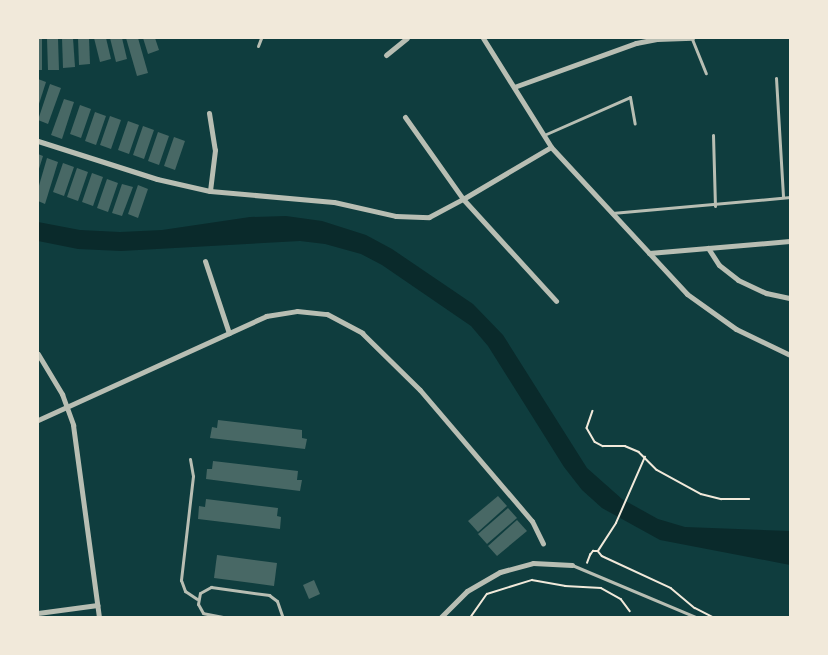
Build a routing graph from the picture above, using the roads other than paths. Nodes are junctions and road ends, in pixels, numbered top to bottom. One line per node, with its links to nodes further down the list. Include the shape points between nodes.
1 (261, 38): 5 (lane)
2 (407, 38): 6 (street)
3 (483, 38): 9 (street)
4 (692, 38): 7 (lane); 9 (street, via 636,43)
5 (258, 46)
6 (386, 55)
7 (706, 73)
8 (776, 78): 18 (lane)
9 (514, 87): 14 (street)
10 (209, 113): 17 (street, via 215,150)
11 (405, 117): 20 (street)
12 (635, 124): 14 (lane, via 630,97)
13 (713, 135): 21 (lane)
14 (542, 136): 16 (street)
15 (38, 141): 17 (street, via 157,179)
16 (551, 147): 20 (street); 22 (street)
17 (210, 191): 20 (street, via 334,202 396,216 429,217)
18 (783, 197): 19 (lane); 21 (lane)
19 (790, 197)
20 (463, 200): 28 (street)
21 (715, 206): 22 (lane)
22 (612, 213): 25 (street)
23 (790, 242): 24 (street)
24 (708, 248): 25 (street); 27 (street, via 719,266 738,280 765,293)
25 (649, 253): 31 (street, via 704,307 744,333)
26 (206, 261): 29 (street)
27 (790, 298)
28 (556, 301)
29 (229, 333): 32 (street); 35 (street, via 266,316 297,311 327,314 354,327 458,432 532,521)
30 (38, 354): 32 (street)
31 (790, 355)
32 (67, 407): 33 (street); 38 (street, via 76,441)
33 (38, 420)
34 (190, 459): 37 (lane, via 193,476 181,580 185,591)
35 (543, 544)
36 (572, 565): 43 (street, via 533,563 500,572 467,591); 44 (lane)
37 (197, 599): 41 (lane, via 204,613); 42 (lane, via 211,587 269,595 277,601)
38 (98, 605): 39 (street); 40 (street)
39 (38, 613)
40 (99, 618)
41 (228, 618)
42 (283, 618)
43 (440, 618)
44 (698, 618)

